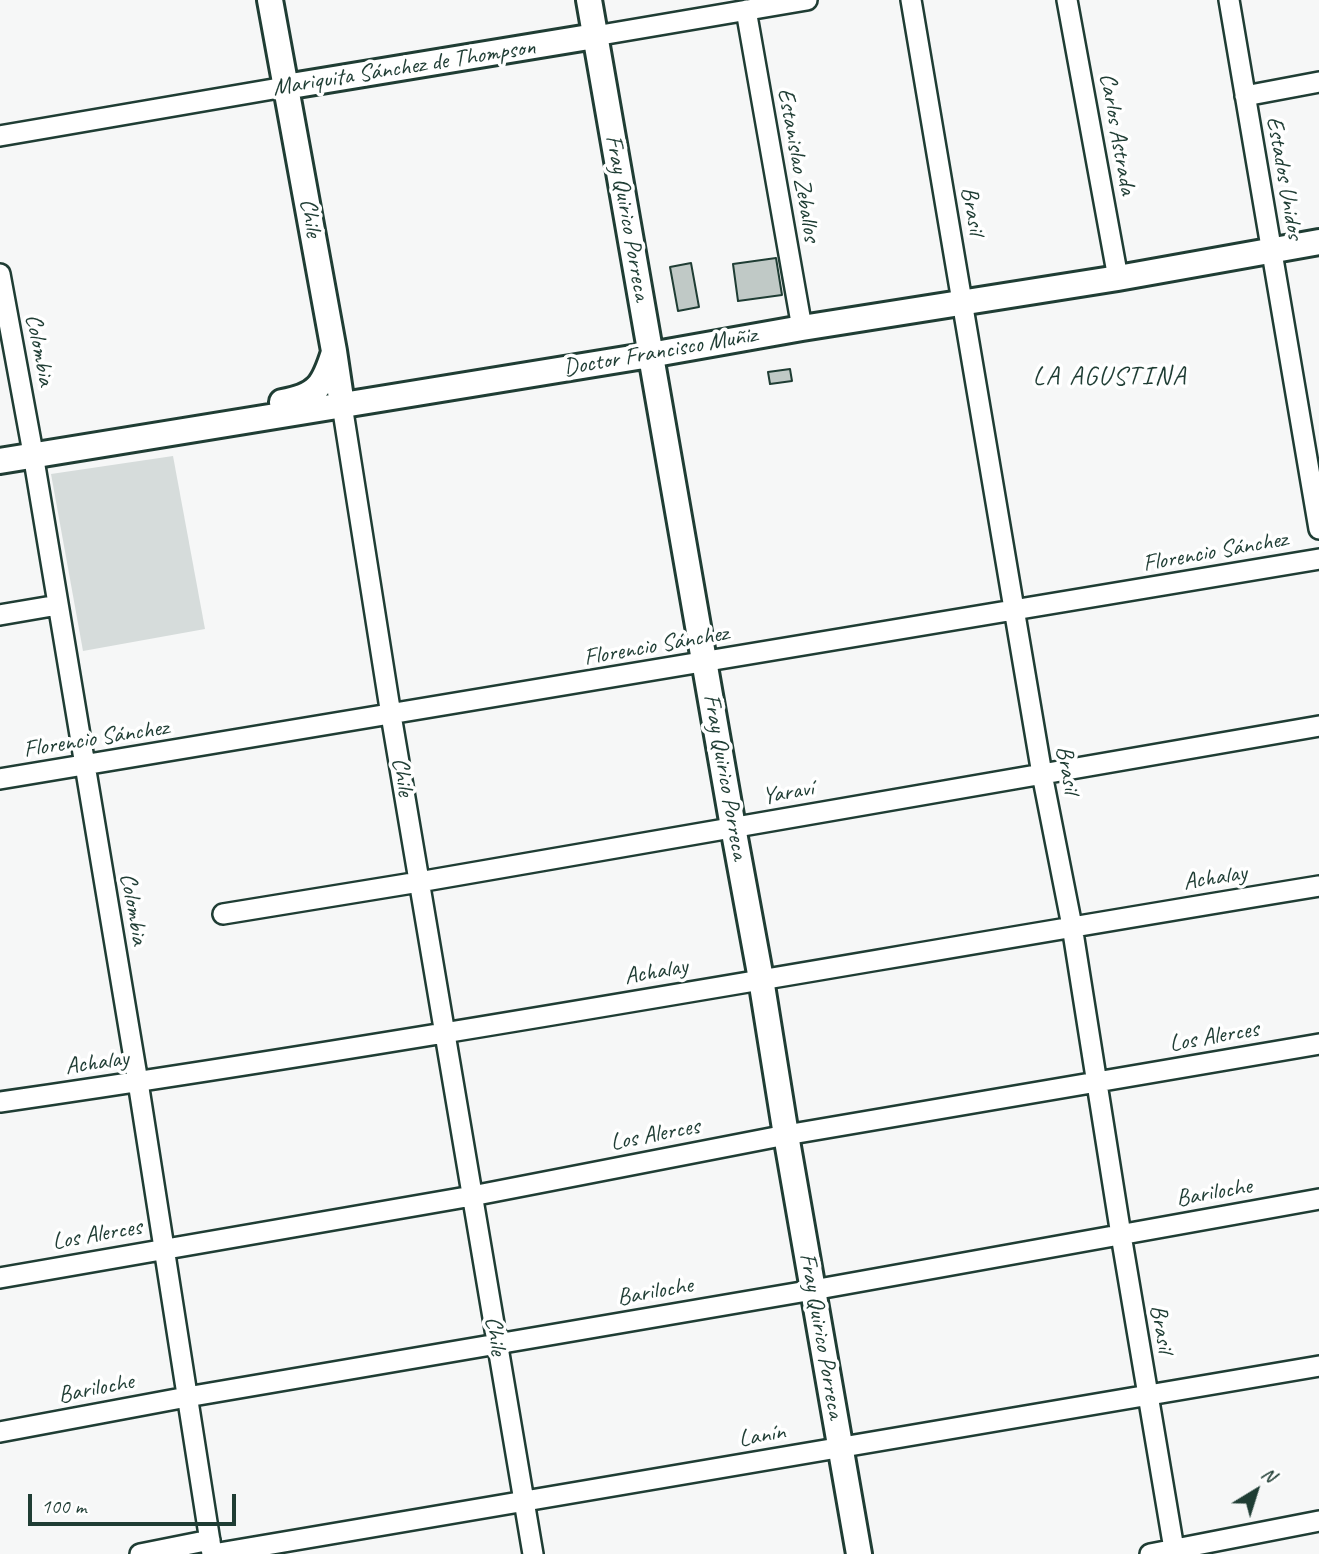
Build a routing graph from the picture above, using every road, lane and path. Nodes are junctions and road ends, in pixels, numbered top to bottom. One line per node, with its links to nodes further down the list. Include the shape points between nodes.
1 (271, 0): 10 (main road, Chile)
2 (589, 0): 8 (main road, Fray Quirico Porreca)
3 (807, 0): 7 (street, Mariquita Sánchez de Thompson)
4 (911, 0): 18 (street, Brasil)
5 (1067, 0): 16 (street, Carlos Astrada)
6 (1229, 0): 11 (street, Estados Unidos)
7 (746, 10): 8 (street, Mariquita Sánchez de Thompson); 19 (street, Estanislao Zeballos)
8 (596, 36): 10 (main road, Mariquita Sánchez de Thompson); 21 (main road, Fray Quirico Porreca)
9 (1319, 82): 11 (street)
10 (285, 87): 12 (street, Mariquita Sánchez de Thompson); 20 (main road, Chile)
11 (1245, 96): 14 (street, Estados Unidos)
12 (0, 136)
13 (1319, 243): 14 (main road, Doctor Francisco Muñiz)
14 (1272, 251): 16 (main road, Doctor Francisco Muñiz); 26 (street, Estados Unidos)
15 (0, 274): 17 (street, Colombia)
16 (1118, 278): 18 (main road, Doctor Francisco Muñiz)
17 (2, 294): 24 (street, Colombia)
18 (962, 302): 19 (main road, Doctor Francisco Muñiz); 30 (street, Brasil)
19 (802, 328): 21 (main road, Doctor Francisco Muñiz)
20 (334, 351): 22 (main road, Chile); 24 (main road, Doctor Francisco Muñiz, via 327,375 313,393)
21 (650, 355): 22 (main road, Doctor Francisco Muñiz); 32 (main road, Fray Quirico Porreca)
22 (342, 405): 24 (main road, Doctor Francisco Muñiz); 33 (street, Chile)
23 (0, 447): 24 (main road, Doctor Francisco Muñiz)
24 (32, 449): 25 (main road, Doctor Francisco Muñiz); 29 (street, Colombia)
25 (0, 461)
26 (1315, 487): 27 (street, Estados Unidos)
27 (1319, 529)
28 (1319, 559): 30 (street, Florencio Sánchez)
29 (58, 605): 31 (street); 35 (street, Colombia)
30 (1014, 610): 32 (street, Florencio Sánchez); 36 (street, Brasil)
31 (0, 615)
32 (705, 662): 33 (street, Florencio Sánchez); 38 (main road, Fray Quirico Porreca)
33 (391, 715): 35 (street, Florencio Sánchez); 39 (street, Chile)
34 (1319, 726): 36 (street, Yaraví)
35 (84, 766): 37 (street, Florencio Sánchez); 46 (street, Colombia)
36 (1042, 774): 38 (street, Yaraví); 42 (street, Brasil)
37 (0, 779)
38 (733, 827): 39 (street, Yaraví); 43 (main road, Fray Quirico Porreca)
39 (419, 882): 41 (street, Yaraví); 44 (street, Chile)
40 (1319, 886): 42 (street, Achalay)
41 (223, 914)
42 (1072, 926): 43 (street, Achalay); 47 (street, Brasil)
43 (761, 979): 44 (street, Achalay); 49 (main road, Fray Quirico Porreca)
44 (444, 1033): 46 (street, Achalay); 50 (street, Chile)
45 (1319, 1044): 47 (street, Los Alerces)
46 (138, 1082): 48 (street, Achalay); 53 (street, Colombia)
47 (1097, 1083): 49 (street, Los Alerces); 52 (street, Brasil)
48 (0, 1101)
49 (786, 1135): 50 (street, Los Alerces); 55 (main road, Fray Quirico Porreca)
50 (472, 1196): 53 (street, Los Alerces); 56 (street, Chile)
51 (1319, 1199): 52 (street, Bariloche)
52 (1121, 1235): 55 (street, Bariloche); 58 (street, Brasil)
53 (164, 1248): 54 (street, Los Alerces); 59 (street, Colombia)
54 (0, 1278)
55 (813, 1290): 56 (street, Bariloche); 61 (main road, Fray Quirico Porreca)
56 (497, 1344): 59 (street, Bariloche); 62 (street, Chile)
57 (1319, 1366): 58 (street, Lanín)
58 (1148, 1395): 61 (street, Lanín); 65 (street, Brasil)
59 (187, 1397): 60 (street, Bariloche); 64 (street, Colombia)
60 (0, 1432)
61 (840, 1447): 62 (street, Lanín); 68 (main road, Fray Quirico Porreca)
62 (523, 1501): 64 (street, Lanín); 67 (street, Chile)
63 (1319, 1521): 65 (street)
64 (212, 1549): 66 (street, Lanín)
65 (1174, 1549): 69 (street)
66 (140, 1554)
67 (533, 1554)
68 (859, 1554)
69 (1150, 1554)

